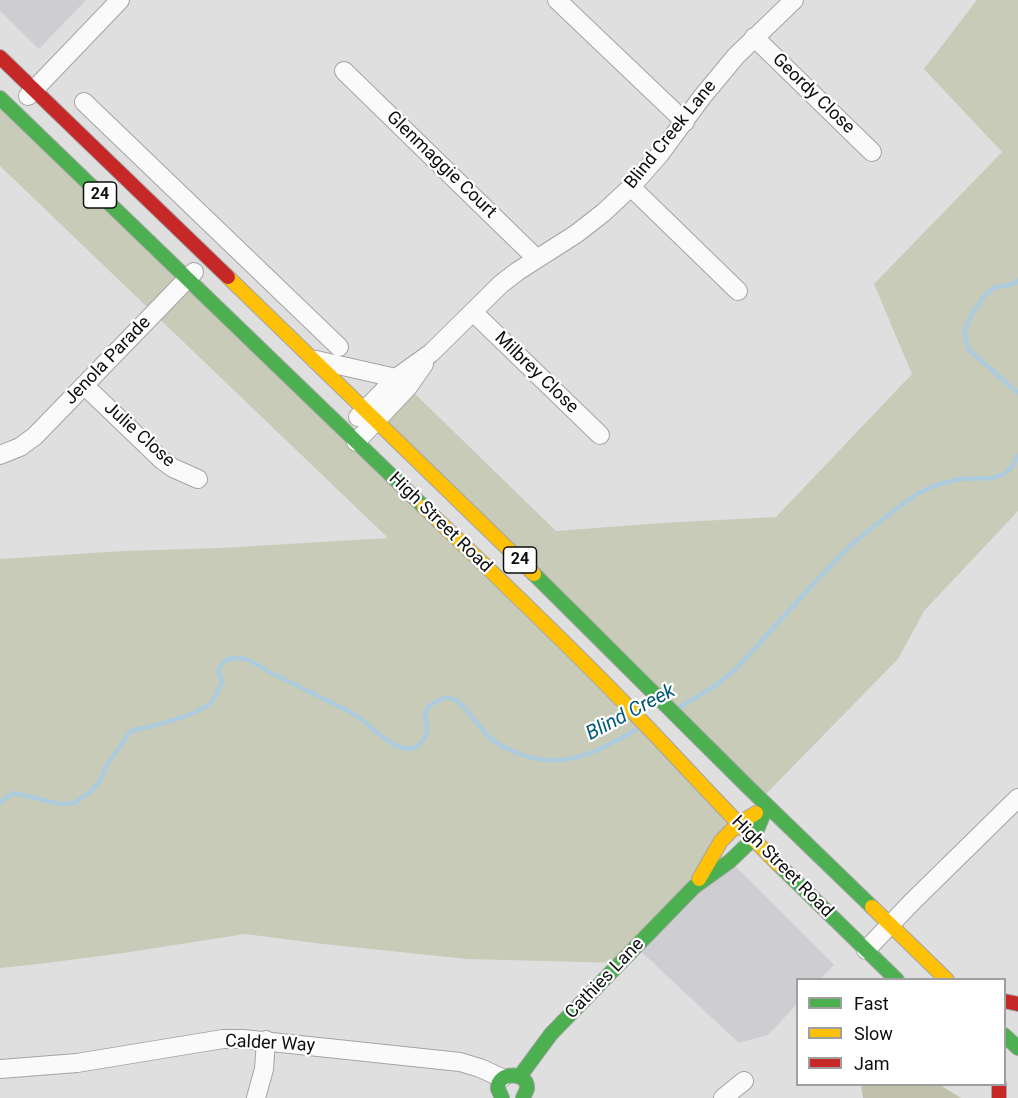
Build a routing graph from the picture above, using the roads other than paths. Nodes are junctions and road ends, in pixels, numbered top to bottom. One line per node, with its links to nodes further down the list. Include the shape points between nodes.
1 (120, 0): 7 (street)
2 (557, 0): 10 (street)
3 (794, 0): 4 (street, Blind Creek Lane)
4 (754, 38): 10 (street, Blind Creek Lane, via 721,73); 13 (street, Geordy Close)
5 (0, 57): 7 (main road, High Street Road / 24)
6 (344, 71): 16 (street, Glenmaggie Court)
7 (33, 90): 9 (street); 12 (main road, High Street Road / 24)
8 (84, 102): 11 (street)
9 (7, 105): 17 (main road, High Street Road / 24)
10 (685, 122): 14 (street, Blind Creek Lane)
11 (116, 133): 12 (street); 20 (street)
12 (81, 135): 15 (main road, High Street Road / 24)
13 (872, 152)
14 (631, 187): 16 (street, Blind Creek Lane, via 576,234); 18 (street)
15 (207, 257): 17 (street, Jenola Parade); 23 (main road, High Street Road / 24)
16 (537, 259): 19 (street, Blind Creek Lane, via 501,284)
17 (187, 279): 25 (street, Jenola Parade); 28 (main road, High Street Road / 24)
18 (738, 291)
19 (473, 312): 22 (street, Blind Creek Lane); 27 (street, Milbrey Close)
20 (317, 326): 21 (street); 23 (street)
21 (339, 347)
22 (432, 353): 24 (street, Blind Creek Lane); 26 (street, Blind Creek Lane, via 408,387)
23 (312, 359): 24 (street); 26 (main road, High Street Road / 24)
24 (396, 378): 26 (street, Blind Creek Lane)
25 (85, 386): 29 (street, Jenola Parade, via 35,436); 30 (street, Julie Close, via 162,460)
26 (371, 415): 28 (street, Blind Creek Lane); 32 (main road, High Street Road / 24)
27 (600, 435)
28 (350, 436): 33 (main road, High Street Road / 24, via 555,633)
29 (0, 455)
30 (198, 479)
31 (1018, 798): 36 (street)
32 (767, 806): 33 (main road, Cathies Lane); 34 (main road, Cathies Lane); 36 (main road, High Street Road / 24)
33 (738, 824): 34 (main road, High Street Road / 24); 35 (main road, Cathies Lane, via 717,846)
34 (753, 839): 35 (main road, Cathies Lane); 37 (main road, High Street Road / 24)
35 (694, 887): 44 (main road, Cathies Lane)
36 (891, 924): 37 (street); 39 (main road, High Street Road / 24)
37 (866, 950): 38 (main road, High Street Road / 24)
38 (895, 978)
39 (945, 978)
40 (1006, 1036): 42 (main road)
41 (266, 1040): 43 (street, Calder Way, via 223,1039 77,1063); 44 (street, Calder Way, via 460,1062); 46 (street)
42 (1018, 1048)
43 (0, 1070)
44 (511, 1077): 47 (main road, via 499,1086); 48 (main road, via 526,1084)
45 (744, 1081): 49 (street)
46 (256, 1098)
47 (502, 1098)
48 (523, 1098)
49 (723, 1098)

